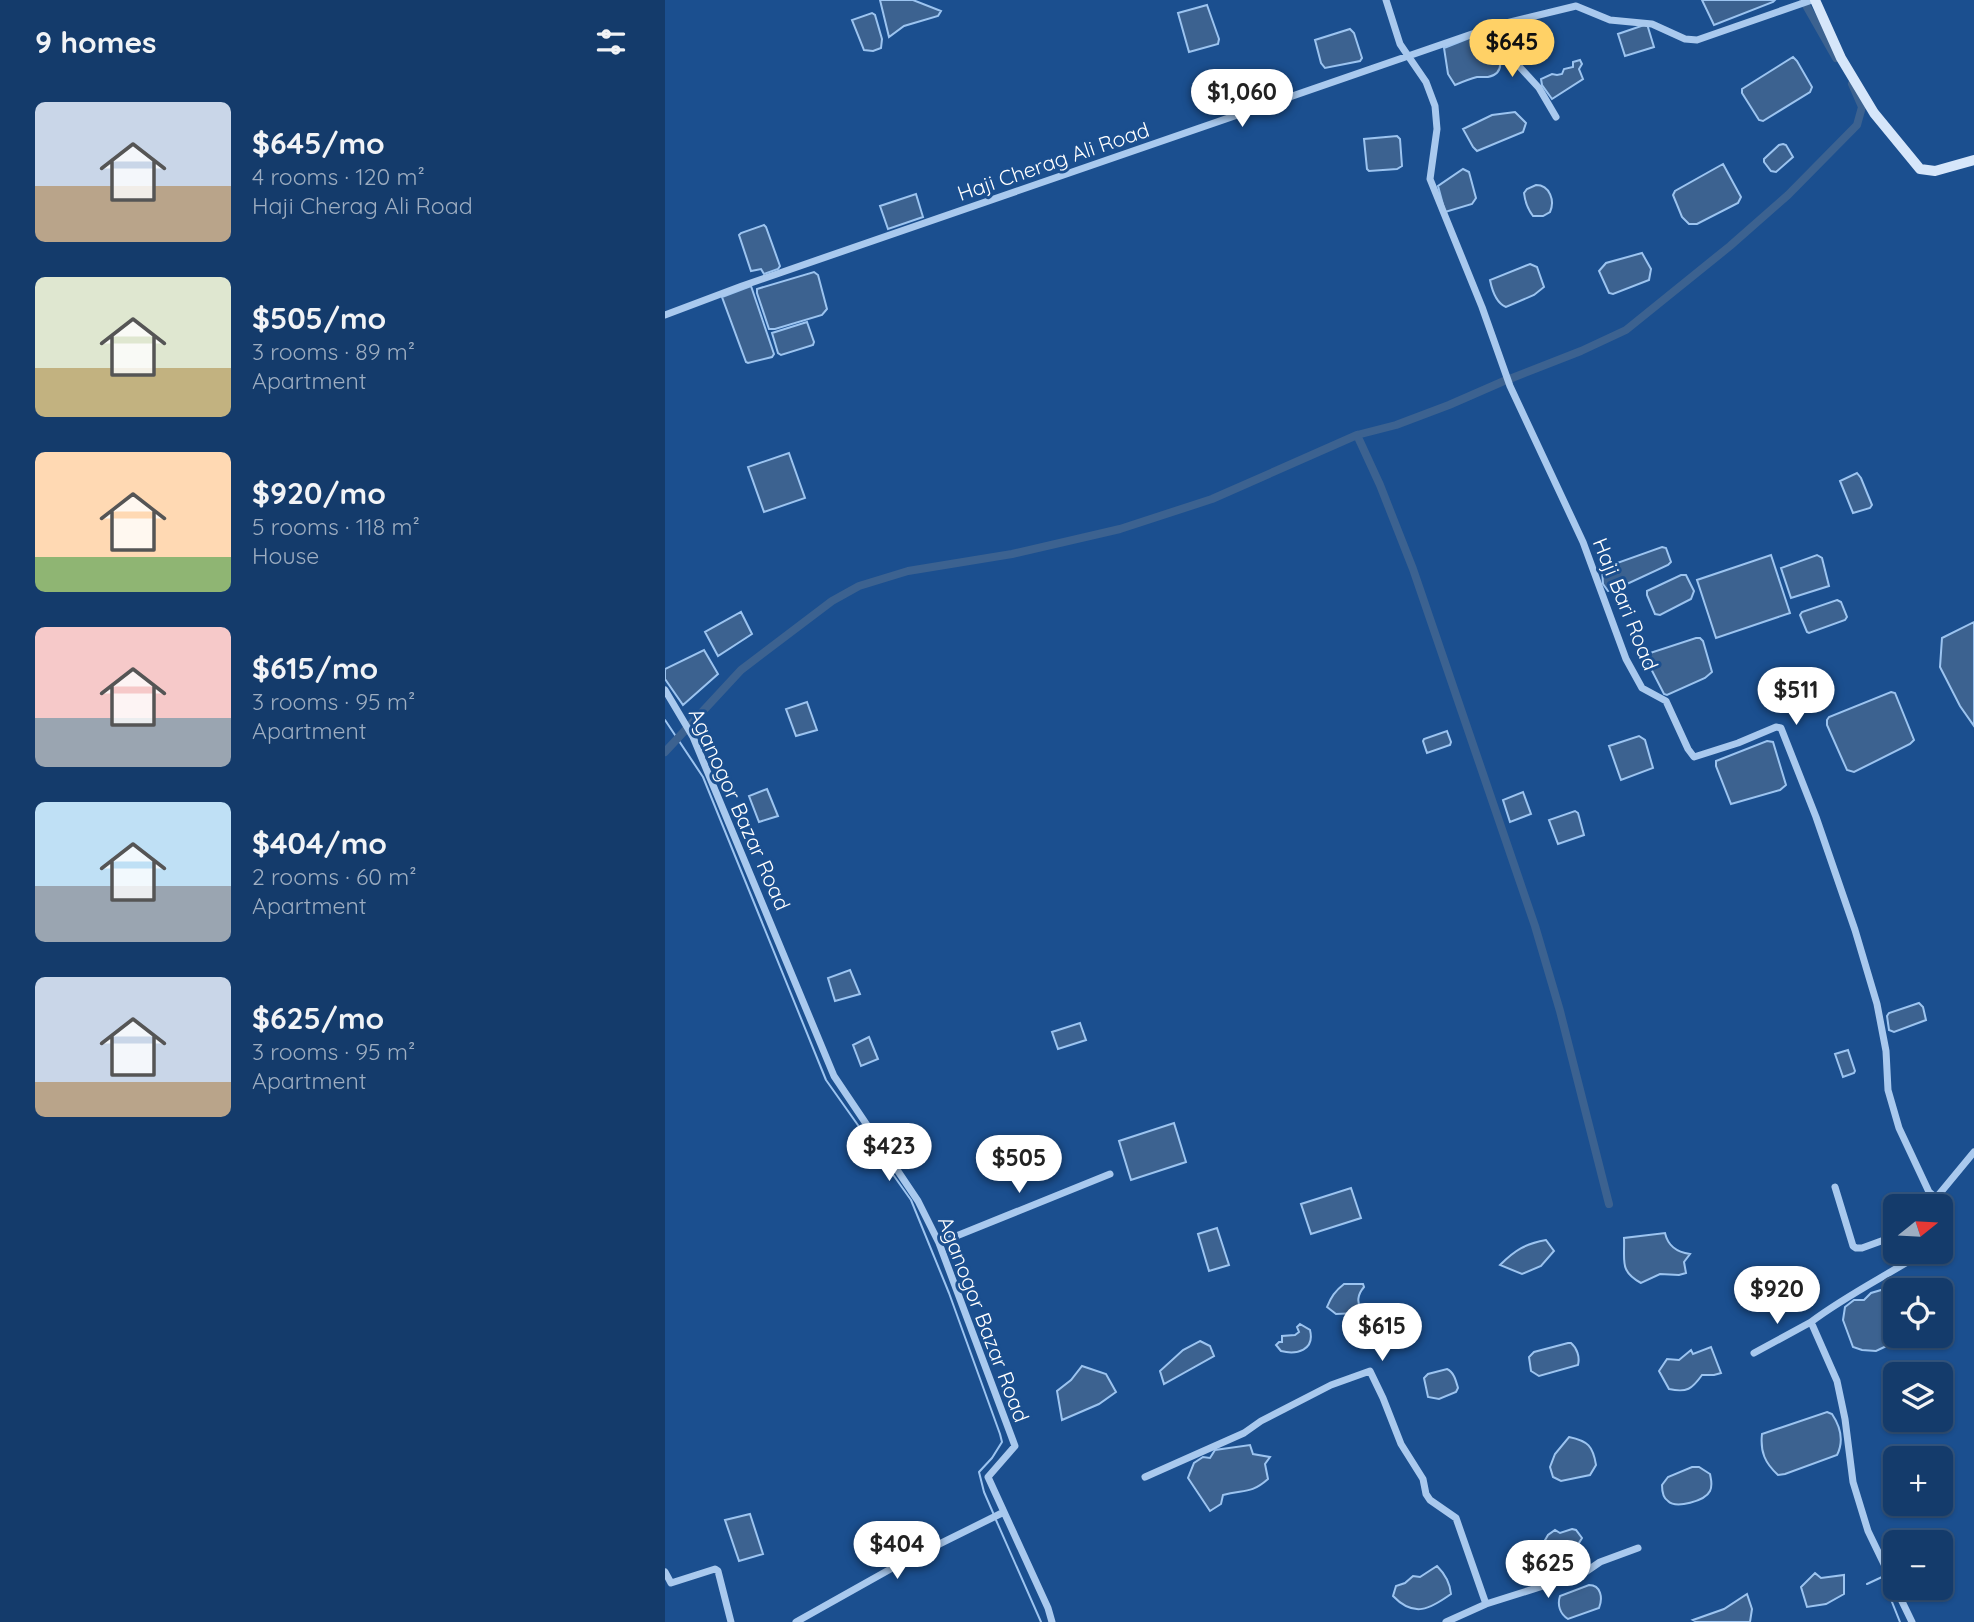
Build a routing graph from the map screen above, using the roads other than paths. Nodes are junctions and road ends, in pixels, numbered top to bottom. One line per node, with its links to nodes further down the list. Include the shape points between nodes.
1 (1386, 0): 4 (street, Haji Bari Road)
2 (1814, 0): 3 (street, Haji Cherag Ali Road, via 1697,40 1652,23 1610,20 1576,6); 6 (main road, via 1874,113 1920,169 1935,171)
3 (1498, 24): 4 (street, Haji Cherag Ali Road); 5 (street, via 1516,63 1539,88)
4 (1408, 57): 7 (street, Haji Cherag Ali Road); 12 (street, Haji Bari Road, via 1426,82 1435,106 1437,129 1430,178 1510,386 1583,542 1642,688 1666,701 1694,757 1781,728 1845,899 1877,1004 1888,1090 1899,1128)
5 (1556, 117)
6 (1974, 160)
7 (665, 315)
8 (665, 690): 15 (street, Aganogor Bazar Road, via 693,737 834,1076 918,1202)
9 (1974, 1152): 13 (street)
10 (1110, 1174): 15 (street)
11 (1835, 1187): 14 (street, via 1853,1246 1862,1248)
12 (1931, 1194)
13 (1939, 1194)
14 (1883, 1240)
15 (939, 1243): 20 (street, Aganogor Bazar Road, via 1015,1446 988,1477)
16 (1904, 1264): 17 (street)
17 (1811, 1322): 18 (street); 28 (street, via 1837,1381 1853,1482 1868,1531)
18 (1754, 1353)
19 (1145, 1477): 23 (street, via 1244,1433 1331,1385 1370,1371 1426,1494 1456,1518)
20 (1002, 1513): 25 (street); 26 (street, Aganogor Bazar Road)
21 (1638, 1548): 23 (street, via 1584,1573)
22 (665, 1572): 24 (street, via 671,1583 718,1571)
23 (1486, 1604): 27 (street)
24 (731, 1622)
25 (796, 1622)
26 (1052, 1622)
27 (1446, 1622)
28 (1912, 1622)

